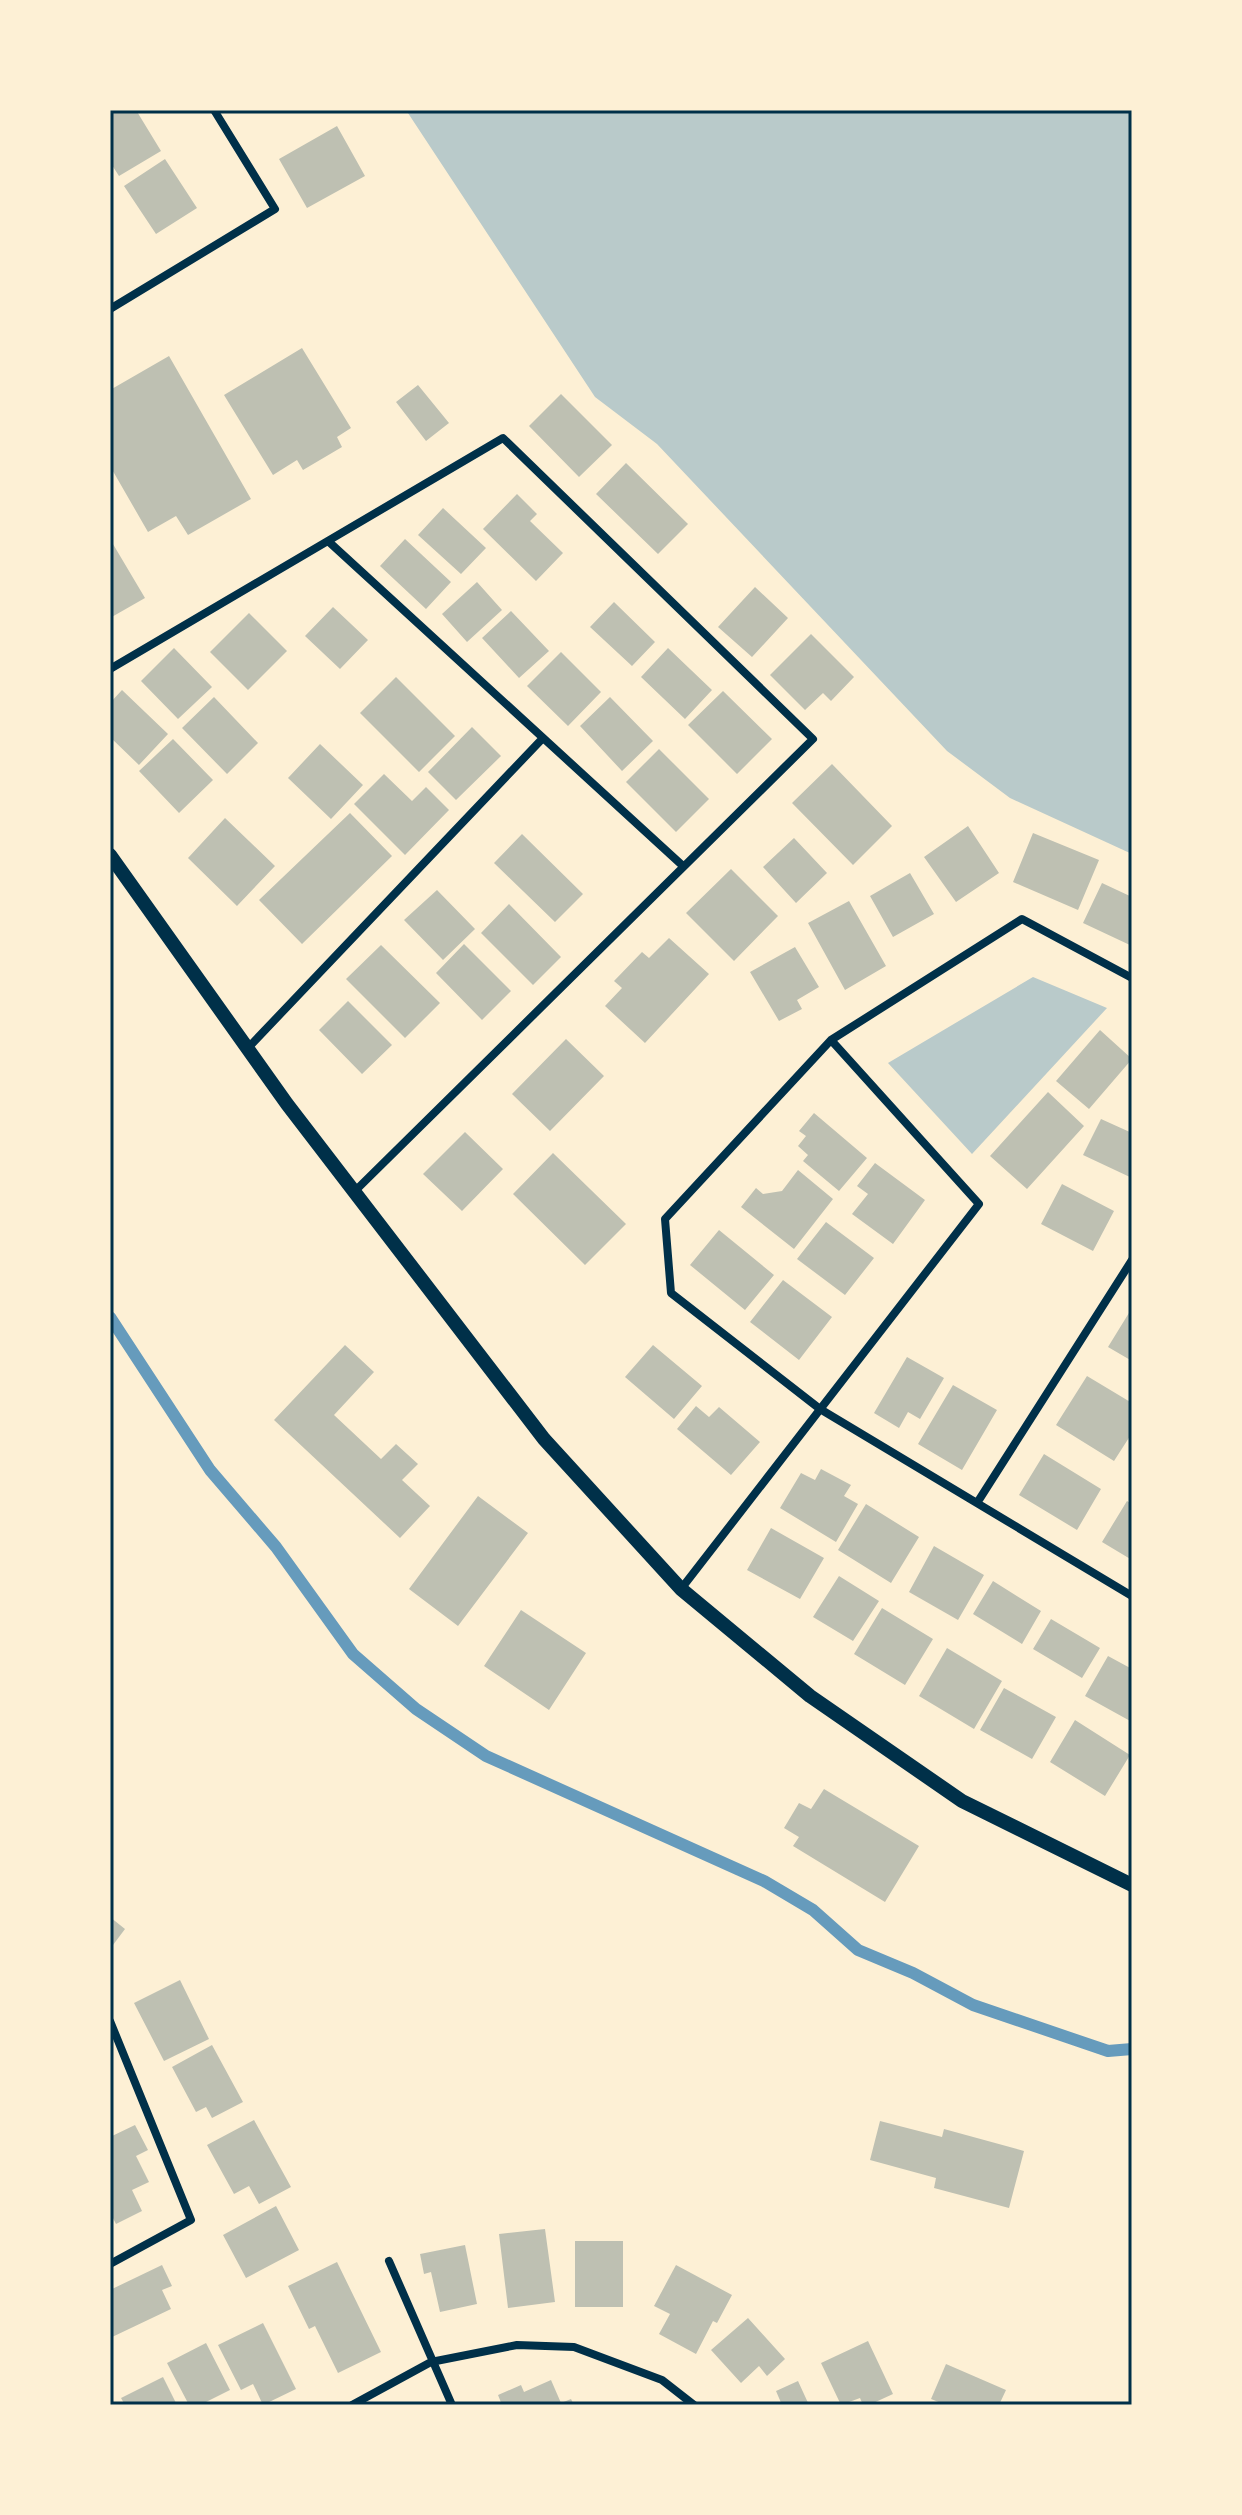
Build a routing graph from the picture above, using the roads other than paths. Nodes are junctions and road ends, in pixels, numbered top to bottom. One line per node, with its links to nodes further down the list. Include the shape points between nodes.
1 (214, 110): 2 (street, via 275,209)
2 (110, 309)
3 (328, 541): 4 (street); 5 (street); 7 (street, via 503,438 813,739)
4 (110, 669)
5 (543, 738): 7 (street); 10 (street)
6 (110, 855): 10 (street)
7 (683, 866): 11 (street)
8 (1132, 978): 9 (street, via 1022,919)
9 (831, 1040): 13 (street, via 979,1204); 13 (street, via 665,1219 671,1293)
10 (247, 1049): 11 (street)
11 (354, 1192): 15 (street, via 544,1439)
12 (1132, 1260): 14 (street)
13 (820, 1409): 14 (street); 15 (street)
14 (977, 1503): 16 (street)
15 (681, 1589): 17 (street, via 810,1696 962,1801)
16 (1132, 1596)
17 (1132, 1885)
18 (110, 2021): 20 (street, via 191,2220)
19 (389, 2261): 21 (street)
20 (110, 2264)
21 (431, 2362): 22 (street); 23 (street); 24 (street, via 517,2345 574,2347 662,2380)
22 (352, 2405)
23 (452, 2405)
24 (694, 2405)

